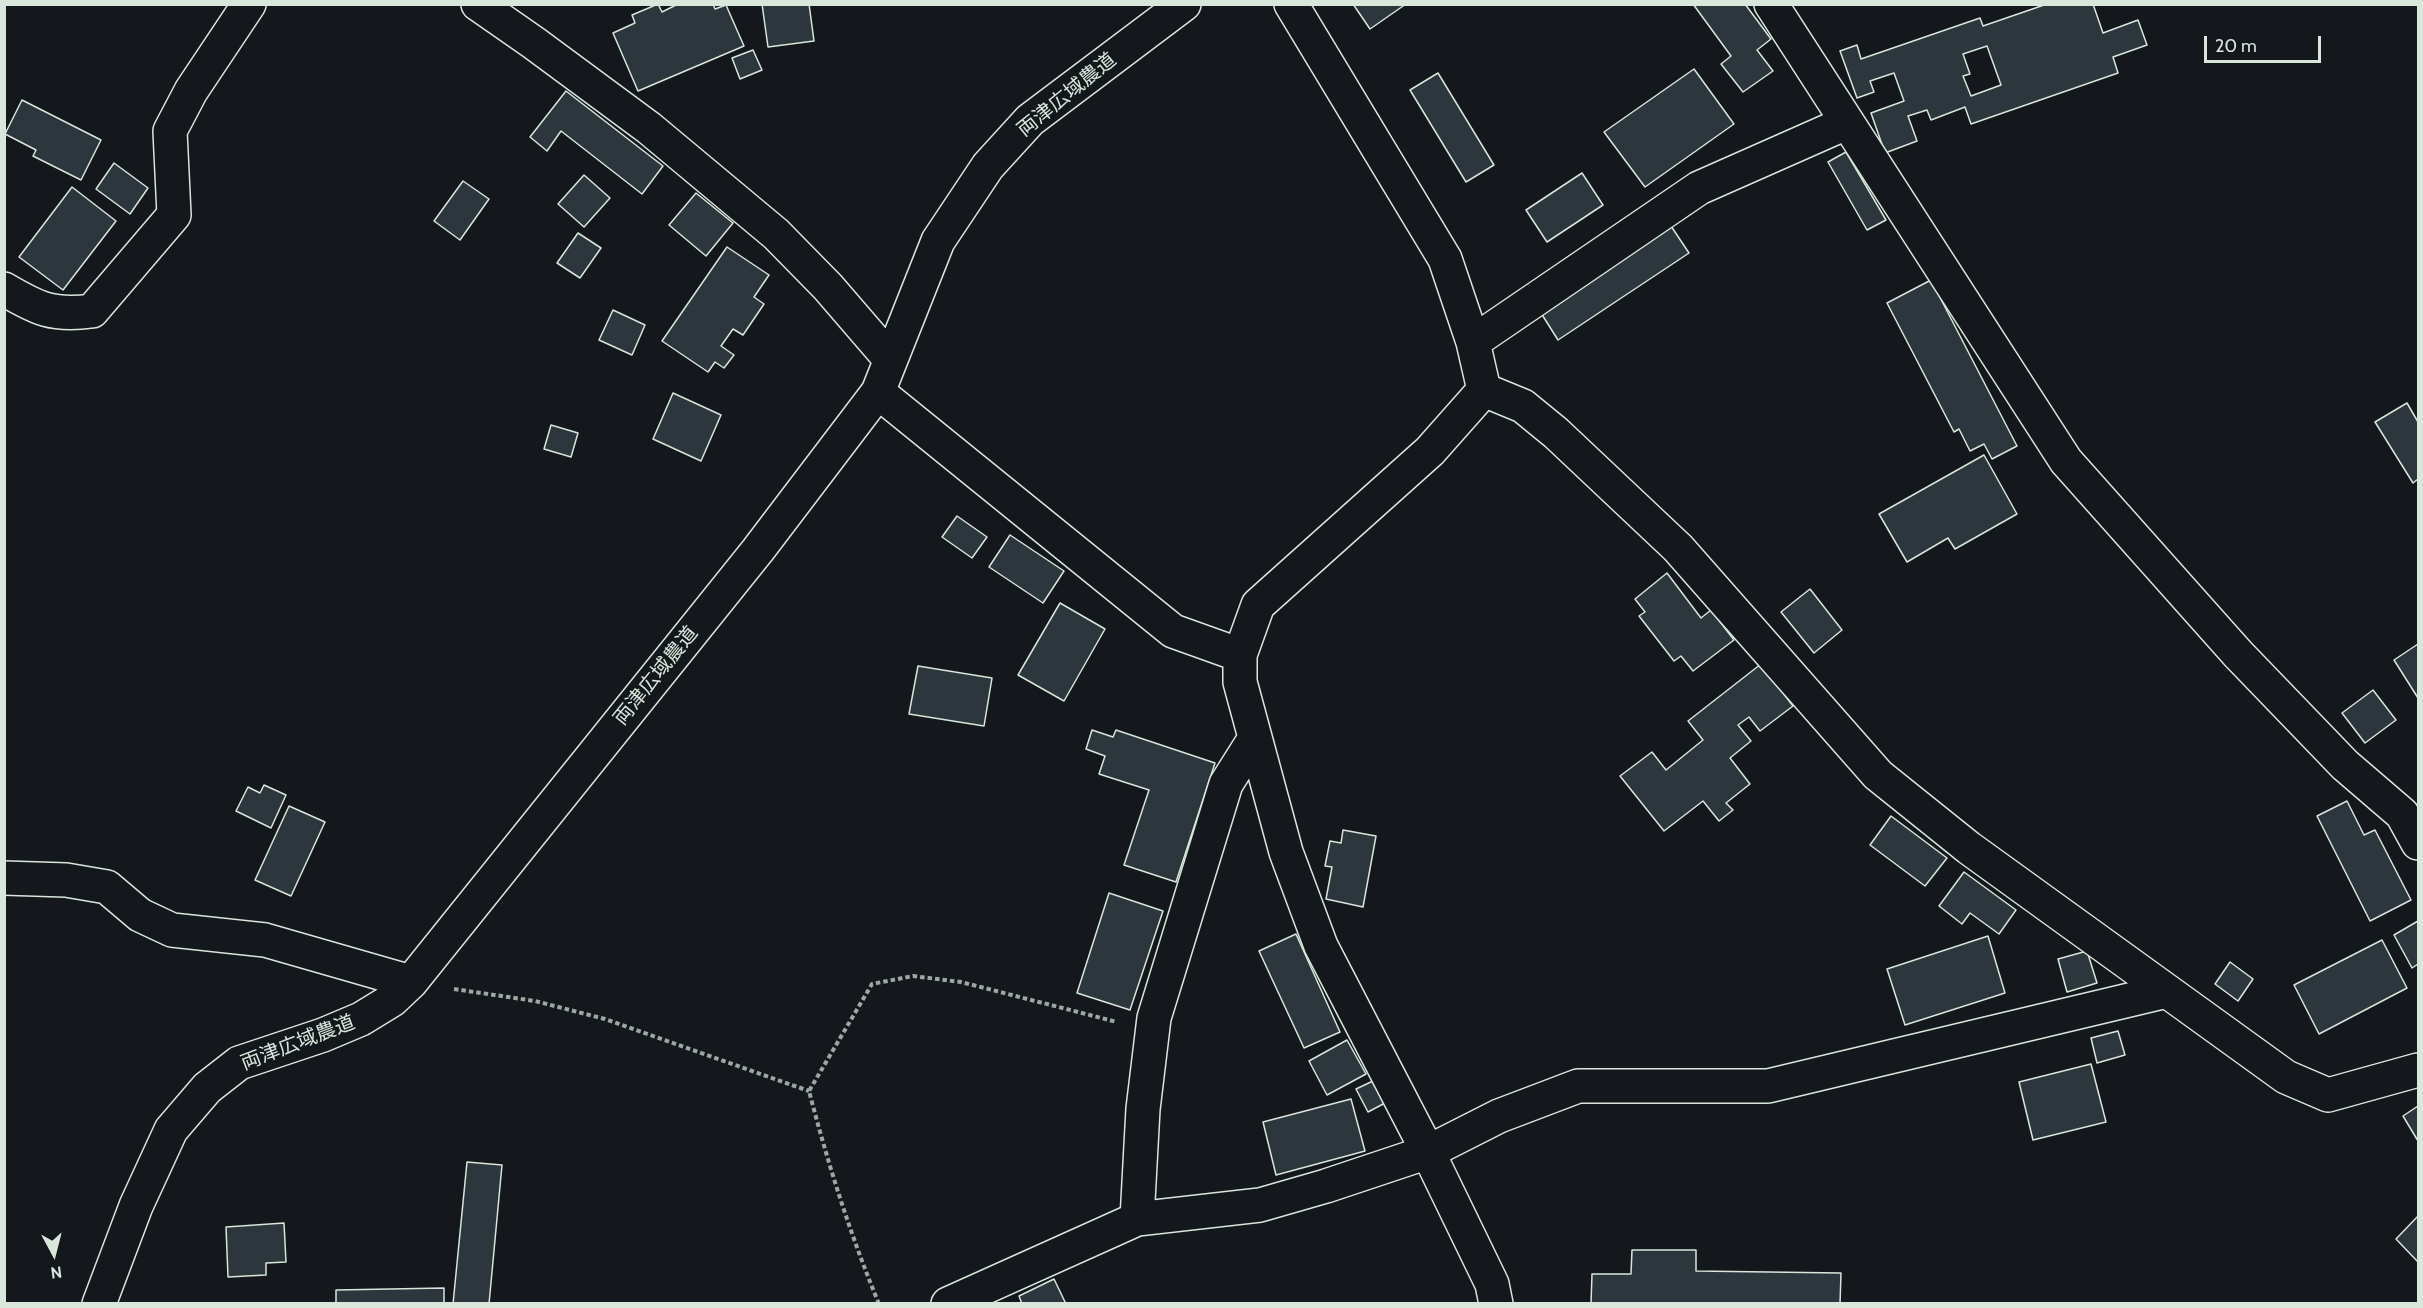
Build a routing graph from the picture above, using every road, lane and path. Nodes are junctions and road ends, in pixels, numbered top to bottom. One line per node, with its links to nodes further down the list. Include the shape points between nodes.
1 (249, 4): 7 (street, via 191,91 170,131 174,215 92,311 68,314 36,308)
2 (478, 4): 9 (street, via 649,128 776,234)
3 (1184, 4): 9 (street, 両津広域農道, via 1030,120 988,166 938,242)
4 (1291, 4): 8 (street, via 1445,259)
5 (1771, 4): 6 (street)
6 (1846, 123): 8 (street, via 1699,188); 14 (street, via 2066,461 2238,654 2345,765 2402,814)
7 (4, 289)
8 (1473, 342): 10 (street)
9 (890, 359): 11 (street, 両津広域農道)
10 (1484, 390): 12 (street, via 1430,452 1258,605); 17 (street, via 1523,406 1678,548 1878,775 1969,848)
11 (878, 392): 12 (street, via 1173,631); 16 (street, 両津広域農道, via 750,559)
12 (1240, 655): 13 (street, via 1240,682)
13 (1255, 738): 18 (street, via 1226,784); 21 (street, via 1286,852 1320,946)
14 (2418, 843)
15 (4, 878): 16 (street, via 66,879 107,887 140,915 172,930 265,940)
16 (411, 982): 20 (path, via 535,1000 605,1019); 23 (street, 両津広域農道, via 392,1000 361,1019 239,1063 207,1088 171,1130 136,1206)
17 (2167, 991): 19 (street, via 2286,1077 2328,1095); 21 (street, via 1768,1086 1578,1086 1499,1116)
18 (1152, 1031): 20 (path, via 961,982 913,976 872,984); 22 (street)
19 (2418, 1070)
20 (809, 1091): 24 (path, via 827,1159)
21 (1428, 1152): 22 (street, via 1260,1205); 26 (street, via 1492,1284)
22 (1137, 1219): 25 (street)
23 (99, 1304)
24 (879, 1304)
25 (948, 1304)
26 (1496, 1304)

